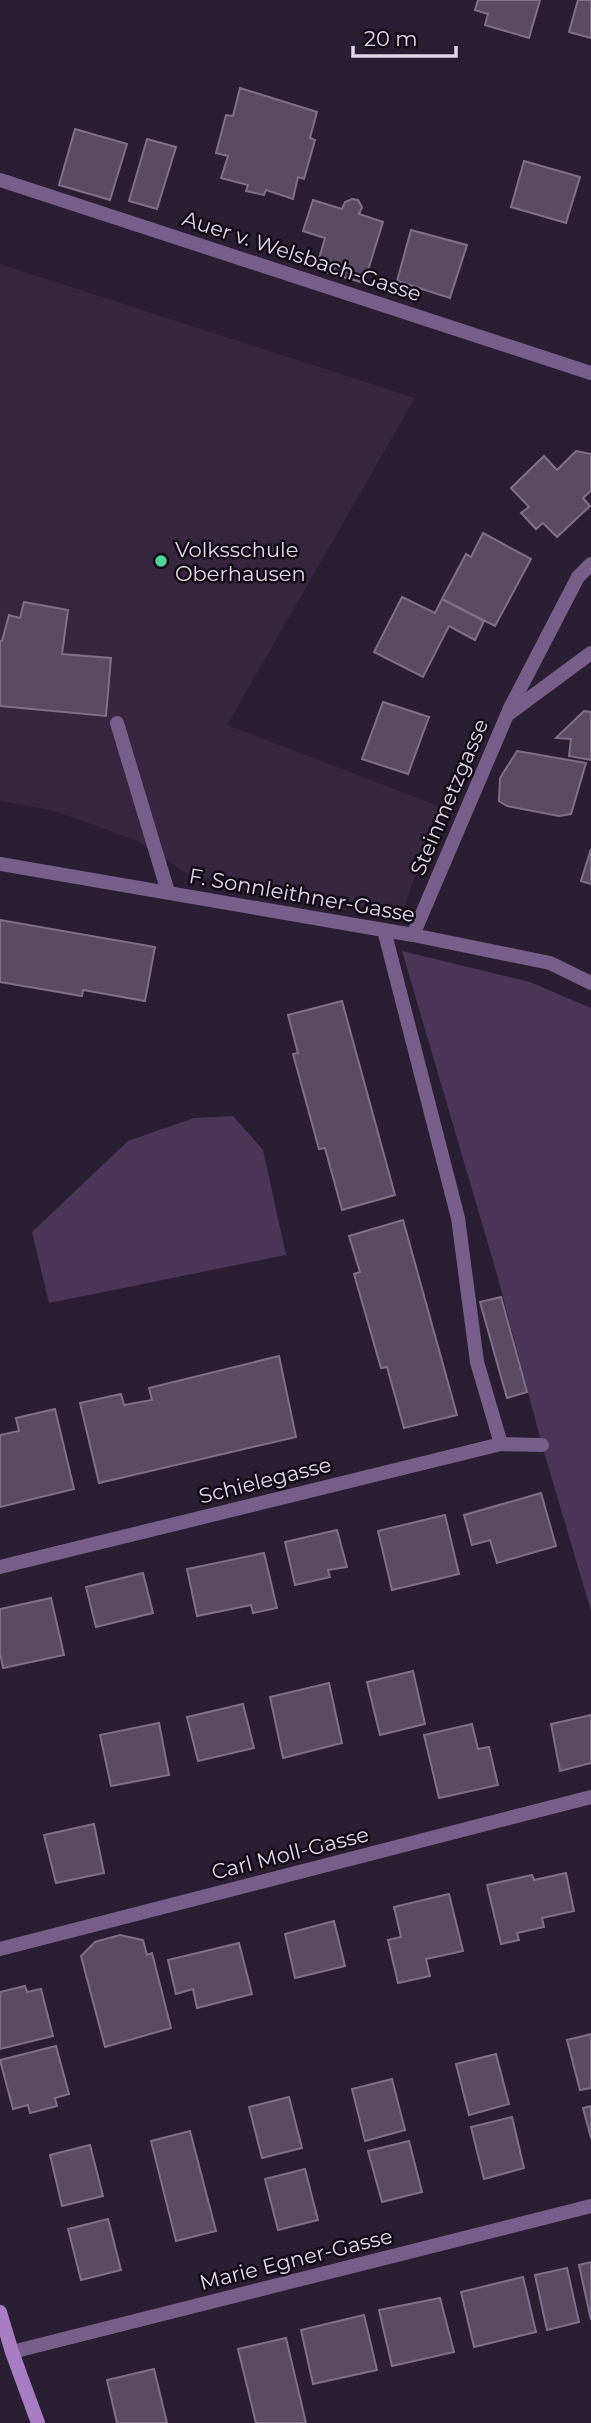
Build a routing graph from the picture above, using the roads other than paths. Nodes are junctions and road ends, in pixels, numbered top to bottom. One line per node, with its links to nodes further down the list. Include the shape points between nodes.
1 (0, 180): 2 (street, Auer v. Welsbach-Gasse)
2 (591, 373)
3 (591, 564): 5 (street, Steinmetzgasse, via 578,577)
4 (591, 653): 5 (street, Steinmetzgasse)
5 (507, 715): 10 (street, Steinmetzgasse)
6 (117, 723): 8 (street)
7 (0, 864): 8 (street, F. Sonnleithner-Gasse)
8 (168, 892): 9 (street, F. Sonnleithner-Gasse)
9 (384, 930): 10 (street, F. Sonnleithner-Gasse); 12 (street, via 458,1218 477,1362)
10 (413, 935): 11 (street, F. Sonnleithner-Gasse, via 550,963)
11 (591, 983)
12 (501, 1444): 13 (street, Schielegasse); 14 (street, Schielegasse)
13 (542, 1445)
14 (0, 1567)
15 (591, 1797): 16 (street, Carl Moll-Gasse)
16 (0, 1949)
17 (591, 2206): 19 (street, Marie Egner-Gasse)
18 (0, 2312): 19 (street)
19 (12, 2352): 20 (street)
20 (38, 2423)

